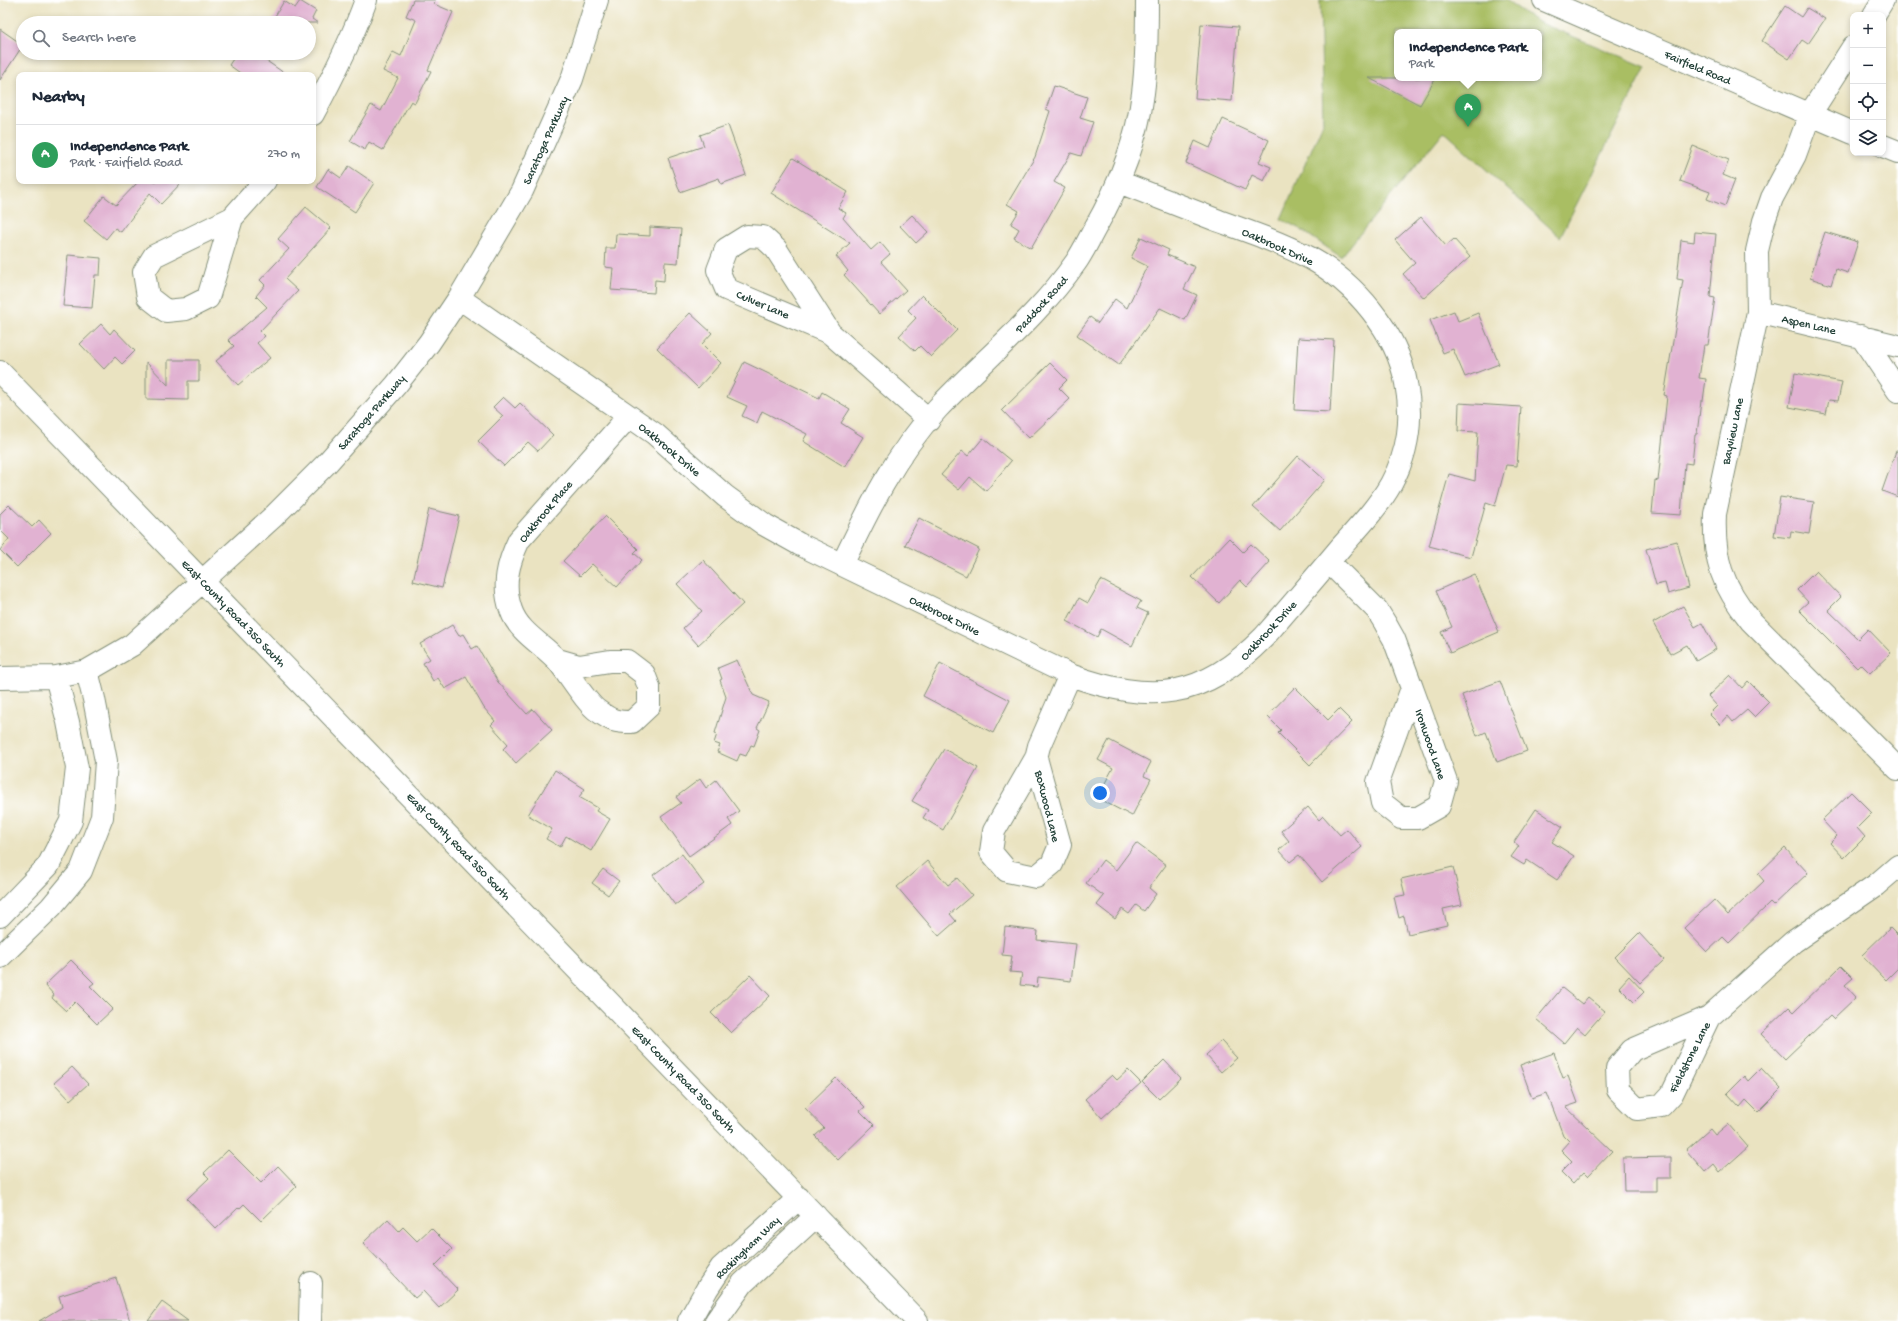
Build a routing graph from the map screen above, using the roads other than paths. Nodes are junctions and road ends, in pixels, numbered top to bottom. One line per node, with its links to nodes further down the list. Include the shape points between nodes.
1 (366, 0): 8 (street, via 358,23)
2 (597, 0): 16 (street, Saratoga Parkway, via 572,79 522,191)
3 (1147, 0): 13 (street, Paddock Road, via 1143,94 1133,140)
4 (1544, 0): 9 (street, Fairfield Road)
5 (1883, 0): 6 (street)
6 (1876, 12)
7 (1852, 48): 9 (street, Bayview Lane)
8 (316, 108)
9 (1810, 114): 10 (street, Fairfield Road); 17 (street, Bayview Lane, via 1795,155 1772,198 1764,221 1757,251)
10 (1850, 132)
11 (1886, 147): 12 (street)
12 (1898, 152)
13 (1119, 182): 24 (street, Paddock Road, via 1077,260 1057,288); 26 (street, Oakbrook Drive, via 1276,242 1310,259 1334,274 1357,295 1378,320 1393,344 1404,372 1410,400 1410,429 1404,456 1391,484 1374,510)
14 (262, 184): 15 (street)
15 (232, 218): 15 (street, via 154,256 144,272 148,297 166,312 186,309 208,298)
16 (459, 298): 23 (street, Oakbrook Drive); 28 (street, Saratoga Parkway, via 396,385 327,463)
17 (1758, 312): 19 (street, Aspen Lane); 36 (street, Bayview Lane, via 1715,514 1717,560 1728,590 1751,621)
18 (830, 332): 18 (street, Culver Lane, via 776,249 763,238 748,236 726,249 718,270 726,289); 24 (street, Culver Lane)
19 (1861, 336): 20 (street, Aspen Lane); 22 (street)
20 (1898, 346)
21 (0, 372): 28 (street, East County Road 350 South)
22 (1898, 391)
23 (629, 416): 25 (street, Oakbrook Drive); 27 (street, Oakbrook Drive, via 655,434 725,496 765,525)
24 (929, 420): 27 (street, Paddock Road, via 898,460 868,510)
25 (602, 446): 29 (street, Oakbrook Place, via 519,540 510,558 506,578 508,598 518,624)
26 (1329, 562): 31 (street, Oakbrook Drive, via 1247,655 1231,668 1195,687 1151,692 1125,691); 34 (street, Ironwood Lane, via 1377,610 1394,639)
27 (842, 565): 31 (street, Oakbrook Drive)
28 (203, 582): 30 (street, Saratoga Parkway, via 132,645); 41 (street, East County Road 350 South)
29 (558, 660)
30 (87, 672): 32 (street, Saratoga Parkway); 39 (street, via 106,761 102,817 81,871 51,907)
31 (1070, 675): 35 (street, Boxwood Lane)
32 (56, 677): 33 (street, Saratoga Parkway); 38 (street, via 77,768 71,821 48,866)
33 (0, 678)
34 (1412, 688): 34 (street, Ironwood Lane, via 1378,782 1382,803 1401,818 1418,818 1439,806 1446,781)
35 (1036, 758): 35 (street, Boxwood Lane, via 994,831 991,852 1007,871 1036,877 1052,864 1060,845)
36 (1898, 769)
37 (1898, 866): 40 (street, Fieldstone Lane, via 1876,885 1793,942)
38 (0, 916)
39 (0, 957)
40 (1709, 1017): 40 (street, Fieldstone Lane, via 1632,1050 1617,1068 1618,1090 1637,1109 1660,1106 1672,1094)
41 (799, 1198): 42 (street, East County Road 350 South); 45 (street, Rockingham Way, via 721,1268)
42 (816, 1216): 46 (street, Rockingham Way, via 743,1282); 47 (street, East County Road 350 South)
43 (312, 1283): 44 (street)
44 (310, 1321)
45 (690, 1321)
46 (716, 1321)
47 (917, 1321)

